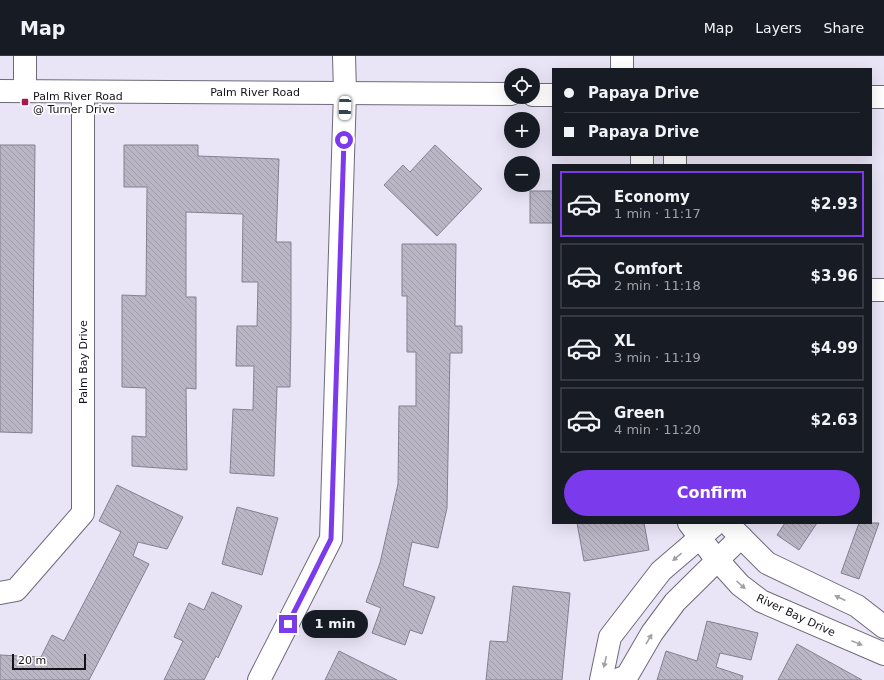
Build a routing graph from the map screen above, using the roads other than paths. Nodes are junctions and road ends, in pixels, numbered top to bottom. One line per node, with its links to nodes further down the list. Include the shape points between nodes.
1 (25, 56): 6 (street)
2 (344, 56): 7 (street)
3 (622, 56): 4 (street)
4 (622, 68)
5 (0, 91): 6 (street, Palm River Road)
6 (25, 91): 8 (street, Palm River Road)
7 (345, 92): 8 (street, Palm River Road); 9 (street, Palm River Road); 23 (street, via 331,539)
8 (83, 93): 20 (street, Palm Bay Drive, via 83,513 16,590)
9 (504, 94)
10 (540, 94): 11 (street)
11 (552, 95)
12 (872, 97): 13 (street)
13 (884, 97)
14 (872, 290): 15 (street)
15 (884, 290)
16 (714, 524): 17 (street)
17 (694, 530): 19 (street, River Bay Drive); 24 (street, one-way to 24, via 610,638)
18 (734, 530): 19 (street); 21 (street, one-way to 18, via 857,606 767,563)
19 (718, 560): 22 (street, River Bay Drive, one-way to 22, via 740,585 761,600); 25 (street, one-way to 19, via 627,676 652,633 675,602)
20 (0, 593)
21 (884, 627)
22 (884, 654)
23 (259, 680)
24 (601, 680)
25 (617, 680)

